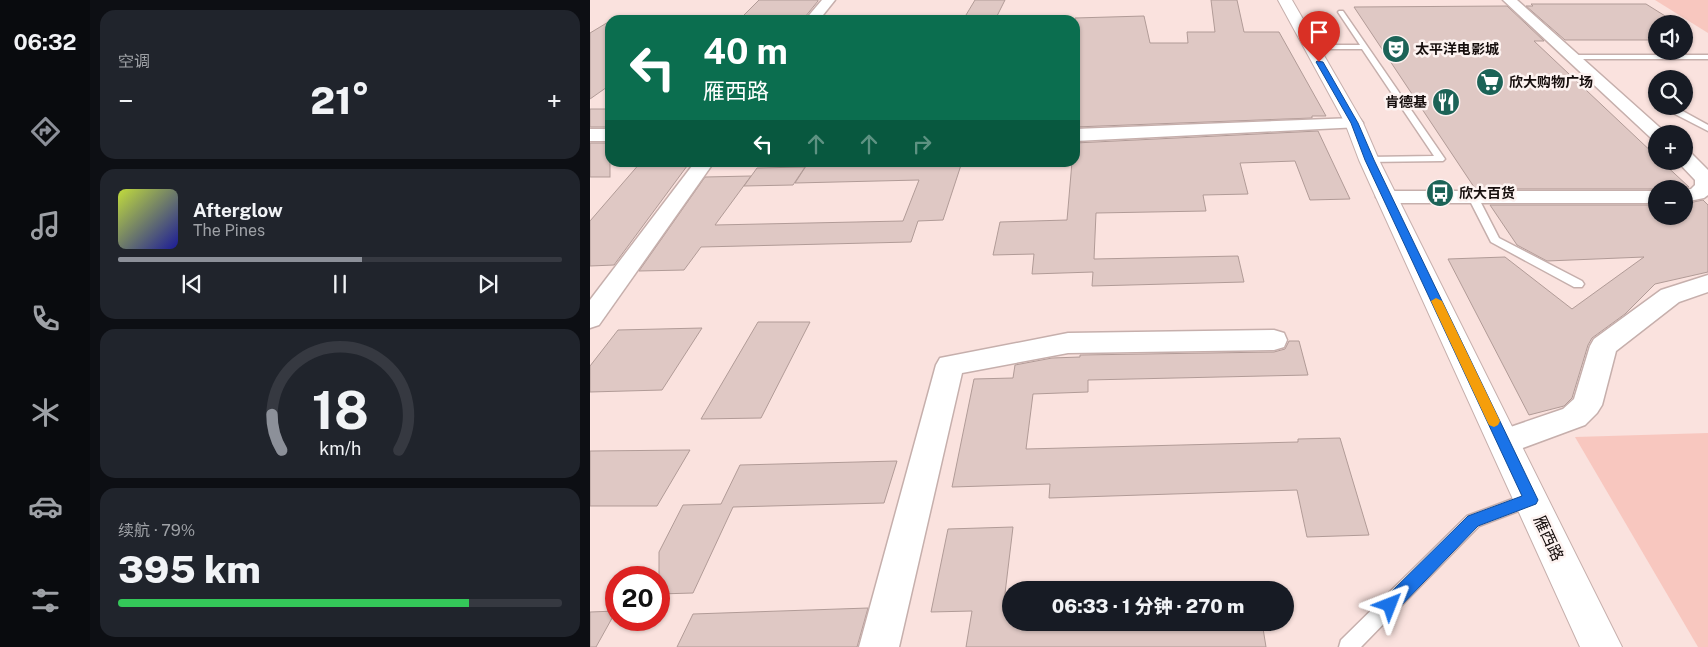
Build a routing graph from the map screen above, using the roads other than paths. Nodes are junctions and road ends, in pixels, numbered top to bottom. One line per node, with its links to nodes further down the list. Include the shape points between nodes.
1 (829, 0): 5 (street)
2 (1285, 0): 6 (main road, 雁西路)
3 (1509, 0): 8 (street)
4 (1341, 12): 7 (lane)
5 (816, 15)
6 (1310, 47): 7 (lane); 11 (main road, 雁西路)
7 (1364, 47): 17 (lane, via 1440,159)
8 (1572, 56): 9 (lane); 12 (street)
9 (1708, 56)
10 (1684, 115): 13 (lane)
11 (1354, 123): 16 (street); 17 (main road, 雁西路)
12 (1648, 125)
13 (1708, 128)
14 (590, 135): 15 (street)
15 (605, 135)
16 (1080, 135)
17 (1369, 160): 22 (main road, 雁西路)
18 (1693, 166): 20 (street, via 1705,179 1705,187)
19 (701, 167): 26 (street)
20 (1693, 195)
21 (1648, 196): 23 (street, via 1575,193)
22 (1387, 197): 23 (street); 28 (main road, 雁西路)
23 (1473, 197): 25 (lane, via 1495,240)
24 (1708, 282): 28 (street, via 1670,296 1604,346 1586,405 1574,417)
25 (1578, 284)
26 (590, 319)
27 (1274, 340): 30 (street, via 1068,343 950,365)
28 (1504, 442): 29 (main road, 雁西路)
29 (1531, 500): 31 (lane, via 1473,521); 32 (main road, 雁西路)
30 (879, 647)
31 (1348, 647)
32 (1601, 647)

